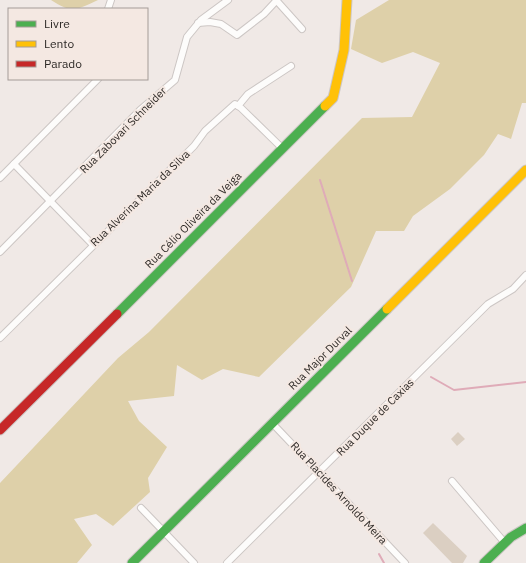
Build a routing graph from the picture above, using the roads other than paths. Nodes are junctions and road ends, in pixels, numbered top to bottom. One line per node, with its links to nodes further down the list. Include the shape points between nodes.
1 (228, 0): 4 (street, Rua Zabovari Schneider)
2 (276, 0): 4 (street, via 264,14 237,35 221,24); 5 (street)
3 (347, 0): 9 (street, Rua Célio Oliveira da Veiga, via 344,50 333,98)
4 (198, 23): 13 (street, Rua Zabovari Schneider, via 184,43 175,80 140,110)
5 (302, 29)
6 (291, 66): 8 (street, via 248,94)
7 (97, 80): 10 (street)
8 (238, 106): 9 (street); 14 (street, Rua Alverina Maria da Silva, via 235,104 205,131 194,146)
9 (282, 148): 19 (street, Rua Célio Oliveira da Veiga)
10 (14, 164): 12 (street); 13 (street)
11 (526, 170): 18 (street, Rua Major Durval)
12 (0, 178)
13 (51, 202): 14 (street); 15 (street, Rua Zabovari Schneider)
14 (93, 245): 17 (street, Rua Alverina Maria da Silva)
15 (0, 252)
16 (526, 275): 20 (street, Rua Duque de Caxias, via 513,289 488,304)
17 (0, 338)
18 (272, 422): 20 (street, Rua Placides Arnoldo Meira); 24 (street, Rua Major Durval)
19 (0, 430)
20 (319, 472): 28 (street, Rua Duque de Caxias); 29 (street, Rua Placides Arnoldo Meira)
21 (452, 481): 25 (street)
22 (141, 508): 24 (street)
23 (526, 528): 25 (street)
24 (163, 531): 26 (street, Rua Major Durval); 27 (street)
25 (505, 542): 30 (street)
26 (132, 563)
27 (194, 563)
28 (227, 563)
29 (405, 563)
30 (484, 563)

